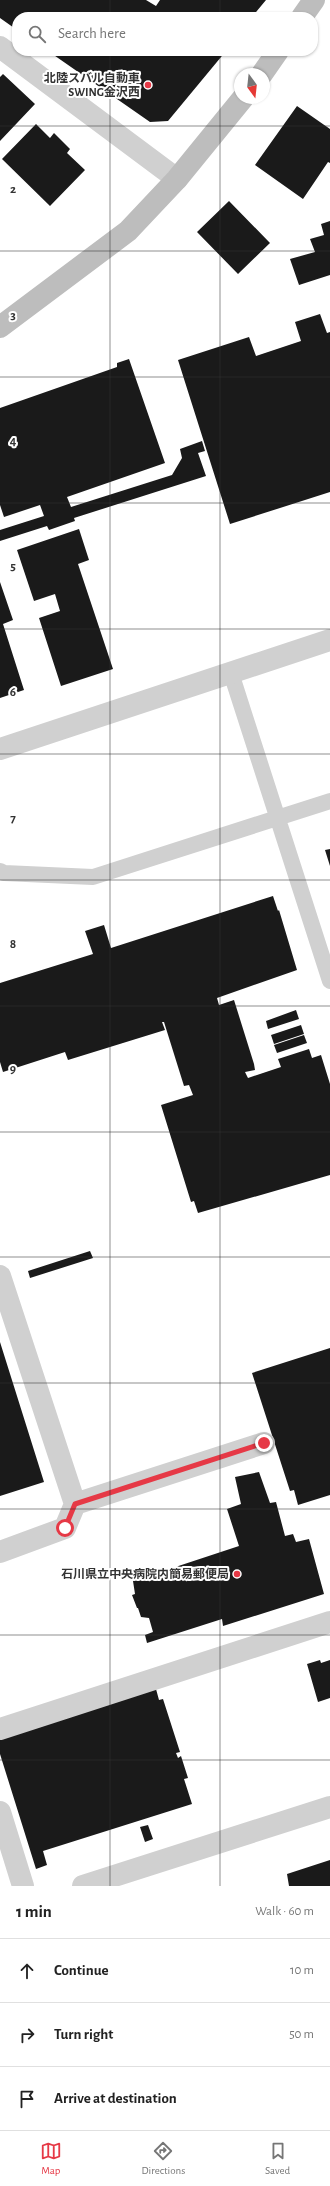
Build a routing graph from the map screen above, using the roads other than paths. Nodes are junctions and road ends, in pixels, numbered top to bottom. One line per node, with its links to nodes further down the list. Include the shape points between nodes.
1 (314, 0): 2 (street)
2 (306, 12)
3 (0, 47): 5 (street)
4 (12, 56): 9 (street)
5 (12, 56)
6 (275, 56): 7 (street)
7 (266, 68)
8 (238, 104): 9 (street)
9 (177, 179): 10 (street, via 128,231)
10 (0, 327)
11 (330, 640): 12 (street)
12 (231, 672): 13 (street); 15 (lane)
13 (0, 749)
14 (330, 801): 15 (lane)
15 (278, 818): 16 (lane, via 93,877); 17 (lane)
16 (0, 871)
17 (330, 981)
18 (0, 1276): 20 (street)
19 (264, 1443): 20 (street)
20 (75, 1504): 21 (street, via 65,1528)
21 (0, 1552)
22 (330, 1622): 23 (street)
23 (0, 1729)
24 (330, 1807): 27 (street)
25 (0, 1812): 26 (street)
26 (23, 1886)
27 (83, 1886)

